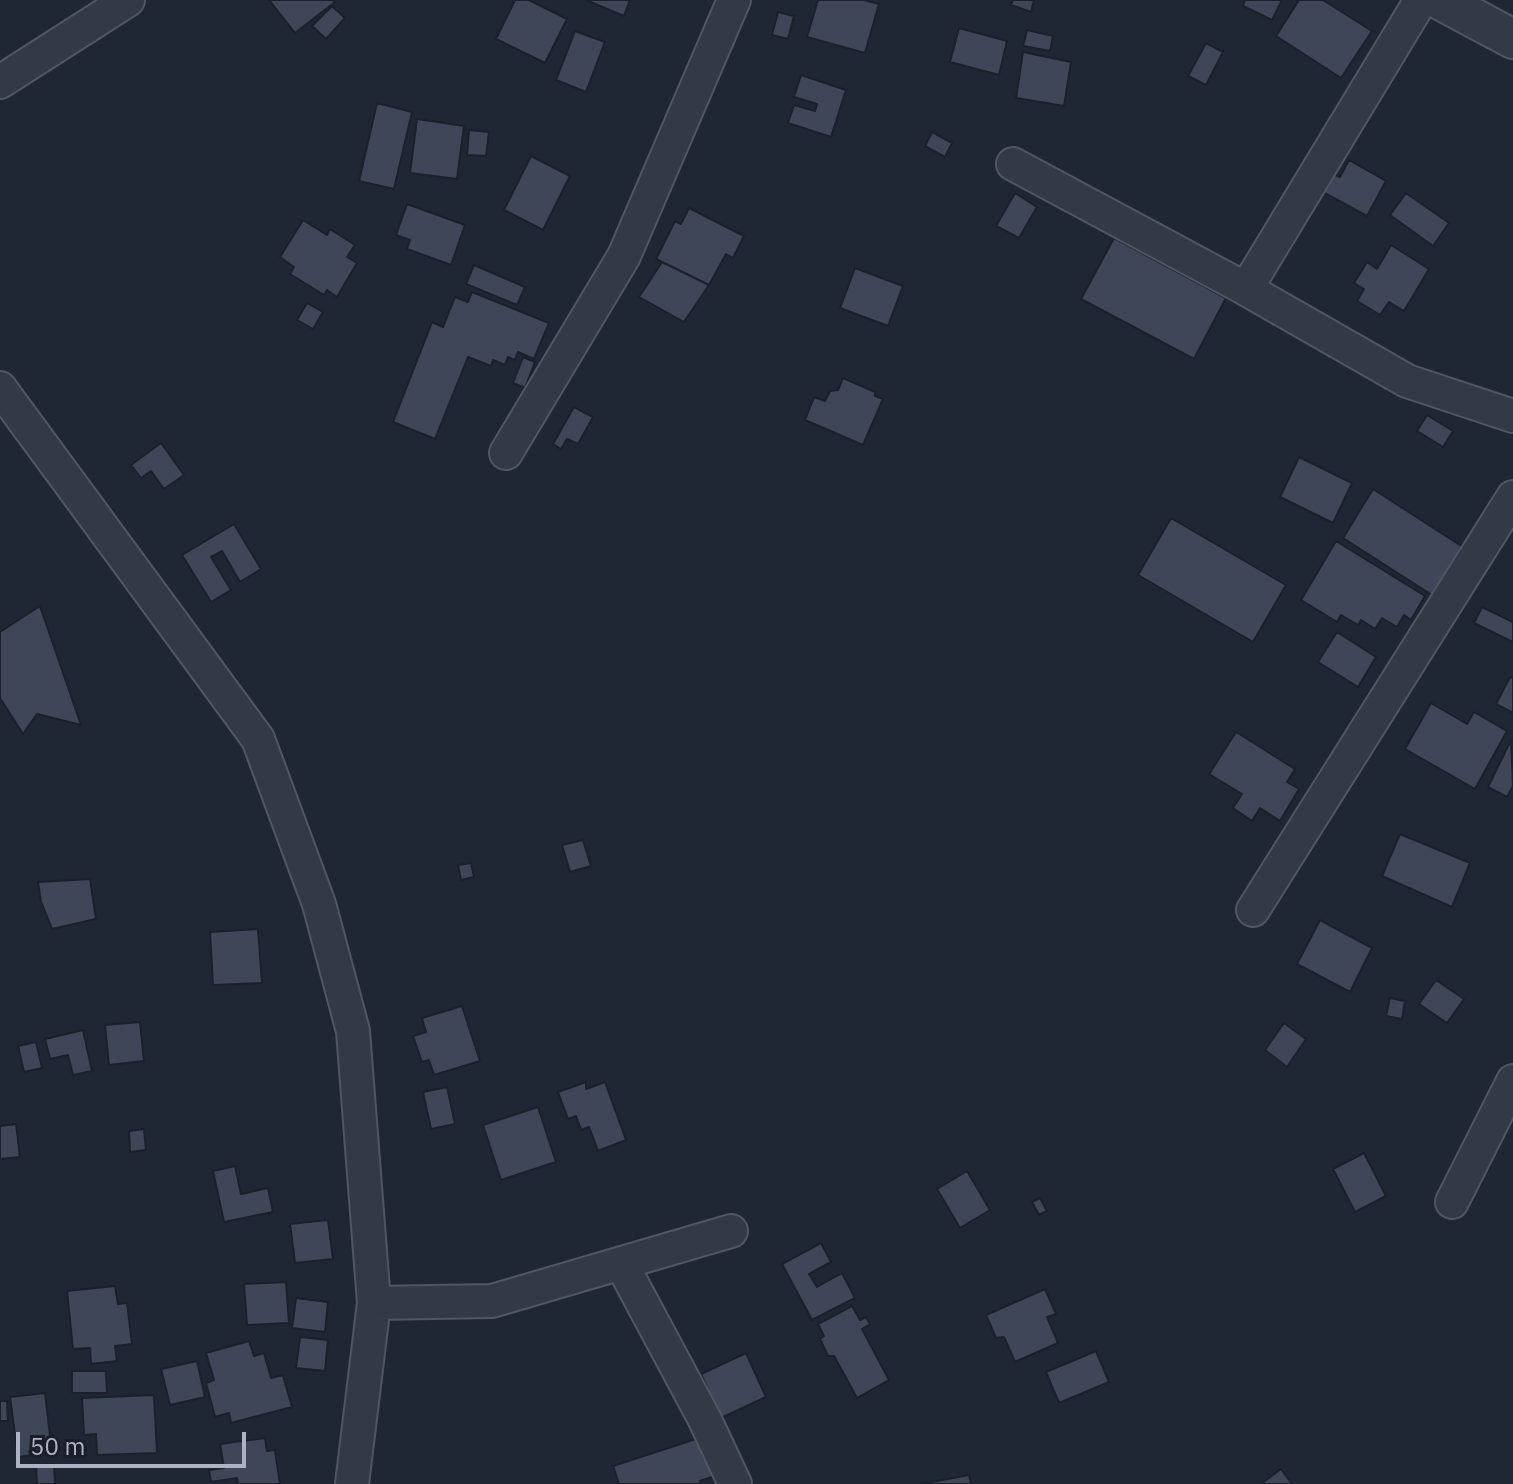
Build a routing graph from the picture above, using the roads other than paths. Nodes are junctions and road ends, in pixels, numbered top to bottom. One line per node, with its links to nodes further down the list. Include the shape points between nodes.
1 (128, 0): 6 (street)
2 (734, 0): 11 (street, via 624,256)
3 (1421, 0): 8 (street)
4 (1440, 0): 5 (street)
5 (1513, 39)
6 (0, 82)
7 (1013, 164): 8 (street)
8 (1246, 289): 10 (street, via 1407,381)
9 (0, 388): 18 (street, via 258,739 319,904 353,1031)
10 (1513, 416)
11 (506, 453)
12 (1513, 497): 13 (street)
13 (1253, 910)
14 (1513, 1081): 15 (street)
15 (1452, 1202)
16 (731, 1231): 17 (street)
17 (621, 1263): 18 (street, via 492,1301); 20 (street)
18 (374, 1303): 19 (street)
19 (352, 1484)
20 (735, 1484)

